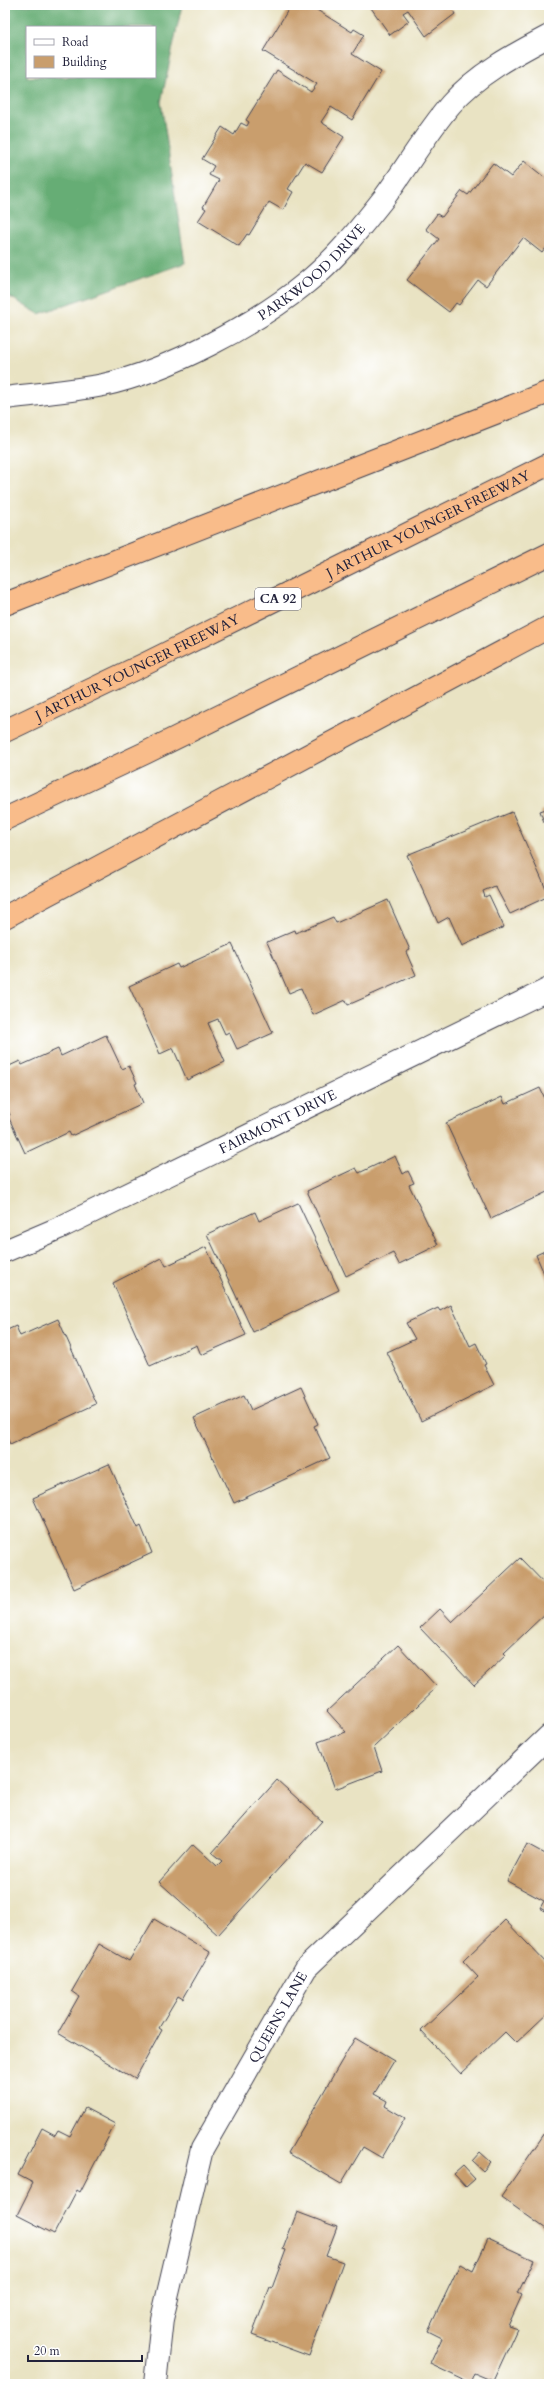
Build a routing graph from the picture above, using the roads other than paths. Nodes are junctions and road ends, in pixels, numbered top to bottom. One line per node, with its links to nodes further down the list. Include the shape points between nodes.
1 (549, 36): 3 (street, PARKWOOD DRIVE, via 520,51 486,74 452,103 384,198 349,240 307,283 268,311 186,355 145,372 104,384)
2 (549, 392): 6 (highway)
3 (5, 398)
4 (549, 464): 8 (highway, J ARTHUR YOUNGER FREEWAY / CA 92)
5 (549, 554): 9 (highway, via 146,753)
6 (5, 604)
7 (549, 627): 10 (highway)
8 (5, 731)
9 (5, 819)
10 (5, 917)
11 (549, 989): 12 (street, FAIRMONT DRIVE, via 356,1085 59,1228)
12 (5, 1251)
13 (549, 1736): 14 (street, QUEENS LANE, via 306,1968 202,2149 162,2319)
14 (155, 2384)

